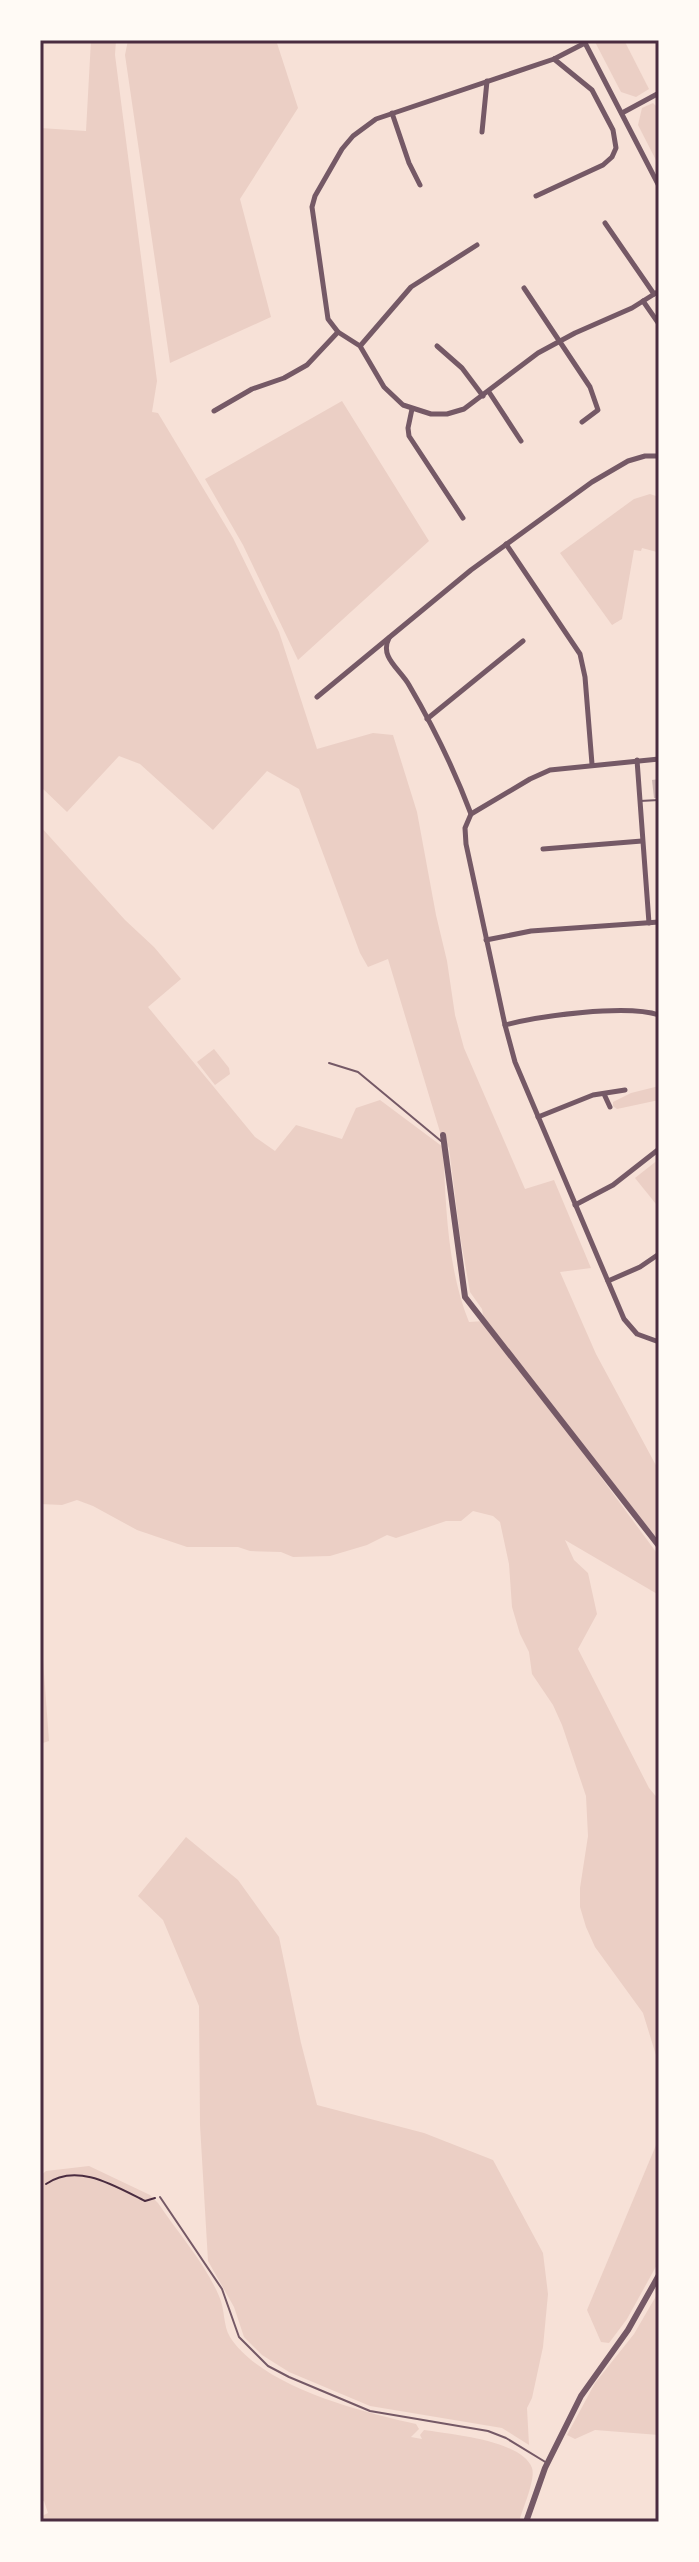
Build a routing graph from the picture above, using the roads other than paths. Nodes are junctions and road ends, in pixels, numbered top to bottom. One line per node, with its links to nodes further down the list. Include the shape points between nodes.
1 (584, 41): 2 (street); 6 (street)
2 (554, 59): 3 (street); 11 (street, via 592,90 617,144 603,165)
3 (487, 81): 5 (street); 7 (street)
4 (659, 93): 6 (street)
5 (392, 113): 9 (street); 18 (street, via 353,136 313,201 326,311)
6 (622, 113): 8 (street)
7 (482, 132)
8 (656, 175): 10 (street)
9 (420, 185)
10 (659, 186)
11 (536, 196)
12 (605, 223): 15 (street)
13 (477, 245): 20 (street, via 411,287)
14 (524, 288): 19 (street)
15 (656, 293): 16 (street)
16 (643, 301): 17 (street); 19 (street)
17 (659, 324)
18 (338, 332): 20 (street); 24 (street, via 292,375 252,389)
19 (560, 340): 22 (street); 25 (street, via 598,410)
20 (360, 346): 23 (street, via 384,387)
21 (437, 346): 22 (street)
22 (486, 394): 23 (street, via 447,414); 26 (street)
23 (412, 409): 28 (street, via 409,436)
24 (214, 411)
25 (582, 422)
26 (521, 441)
27 (659, 456): 29 (street, via 636,458 606,472)
28 (463, 518)
29 (506, 544): 30 (street); 36 (street, via 580,654)
30 (389, 638): 32 (street); 33 (street, via 386,655)
31 (523, 641): 33 (street)
32 (317, 697)
33 (427, 719): 39 (street)
34 (659, 759): 35 (street)
35 (637, 760): 36 (street); 38 (street)
36 (592, 764): 39 (street, via 542,773)
37 (659, 800): 38 (lane)
38 (639, 801): 40 (street)
39 (471, 814): 44 (street, via 466,844)
40 (642, 841): 41 (street); 43 (street)
41 (543, 849)
42 (659, 922): 43 (street)
43 (649, 923): 44 (street, via 531,931)
44 (486, 940): 46 (street)
45 (659, 1015): 46 (street, via 638,1011 538,1016)
46 (505, 1025): 51 (street)
47 (329, 1063): 53 (lane, via 358,1072)
48 (625, 1090): 49 (street)
49 (604, 1094): 50 (street); 51 (street)
50 (610, 1107)
51 (538, 1117): 55 (street)
52 (443, 1135): 53 (street)
53 (445, 1145): 59 (street, via 465,1297)
54 (659, 1149): 55 (street, via 613,1185)
55 (575, 1205): 57 (street)
56 (659, 1254): 57 (street)
57 (608, 1281): 58 (street, via 628,1325 643,1338)
58 (659, 1342)
59 (659, 1546)
60 (160, 2197): 62 (lane, via 222,2289 239,2337 268,2366 370,2411 488,2431)
61 (659, 2275): 62 (street, via 628,2330 589,2382)
62 (548, 2463): 63 (street)
63 (526, 2522)

